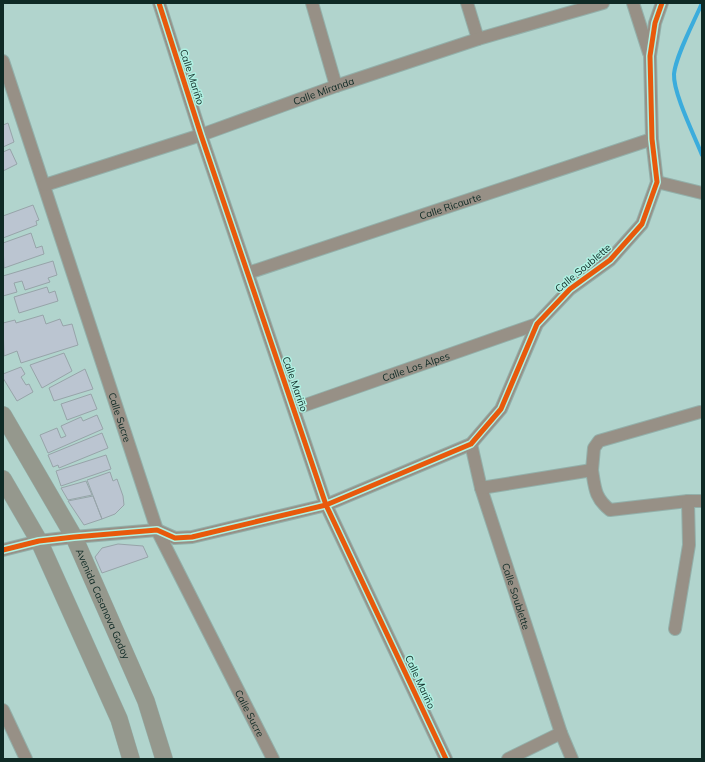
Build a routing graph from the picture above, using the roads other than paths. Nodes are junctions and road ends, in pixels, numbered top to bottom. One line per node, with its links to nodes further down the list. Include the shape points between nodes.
1 (159, 3): 11 (street, Calle Mariño)
2 (312, 3): 10 (street)
3 (467, 3): 7 (street)
4 (604, 3): 7 (street, Calle Miranda)
5 (633, 3): 8 (street)
6 (662, 3): 8 (street, via 655,23)
7 (478, 39): 10 (street, Calle Miranda)
8 (650, 56): 12 (street, Calle Soublette)
9 (4, 68): 14 (street, Calle Sucre)
10 (336, 86): 11 (street, Calle Miranda)
11 (201, 135): 14 (street, Calle Miranda); 16 (street, Calle Mariño)
12 (652, 139): 13 (street, Calle Soublette); 16 (street, Calle Ricaurte)
13 (657, 182): 15 (street); 17 (street, Calle Soublette, via 642,224 610,260 570,289)
14 (45, 185): 28 (street, Calle Sucre)
15 (702, 193)
16 (248, 273): 18 (street, Calle Mariño)
17 (537, 324): 18 (street, Calle Los Alpes); 21 (street, Calle Soublette, via 501,409)
18 (294, 409): 27 (street, Calle Mariño)
19 (700, 412): 22 (street, via 599,441 594,448)
20 (3, 415): 29 (street, Avenida Casanova Godoy)
21 (471, 444): 24 (street, Calle Soublette); 27 (street)
22 (592, 470): 24 (street); 25 (street, via 596,494 610,510)
23 (3, 479): 30 (street)
24 (481, 488): 34 (street, Calle Soublette)
25 (688, 501): 26 (street); 32 (street, via 689,545)
26 (702, 501)
27 (326, 505): 28 (street, via 192,537 175,538); 39 (street, Calle Mariño)
28 (157, 530): 29 (street); 38 (street, Calle Sucre)
29 (74, 537): 30 (street); 37 (street, Avenida Casanova Godoy, via 146,701)
30 (39, 542): 31 (street); 36 (street, via 119,719)
31 (3, 550)
32 (675, 629)
33 (3, 710): 35 (street)
34 (561, 733): 40 (street); 41 (street, Calle Soublette)
35 (26, 759)
36 (131, 759)
37 (164, 759)
38 (273, 759)
39 (446, 759)
40 (508, 759)
41 (572, 759)

